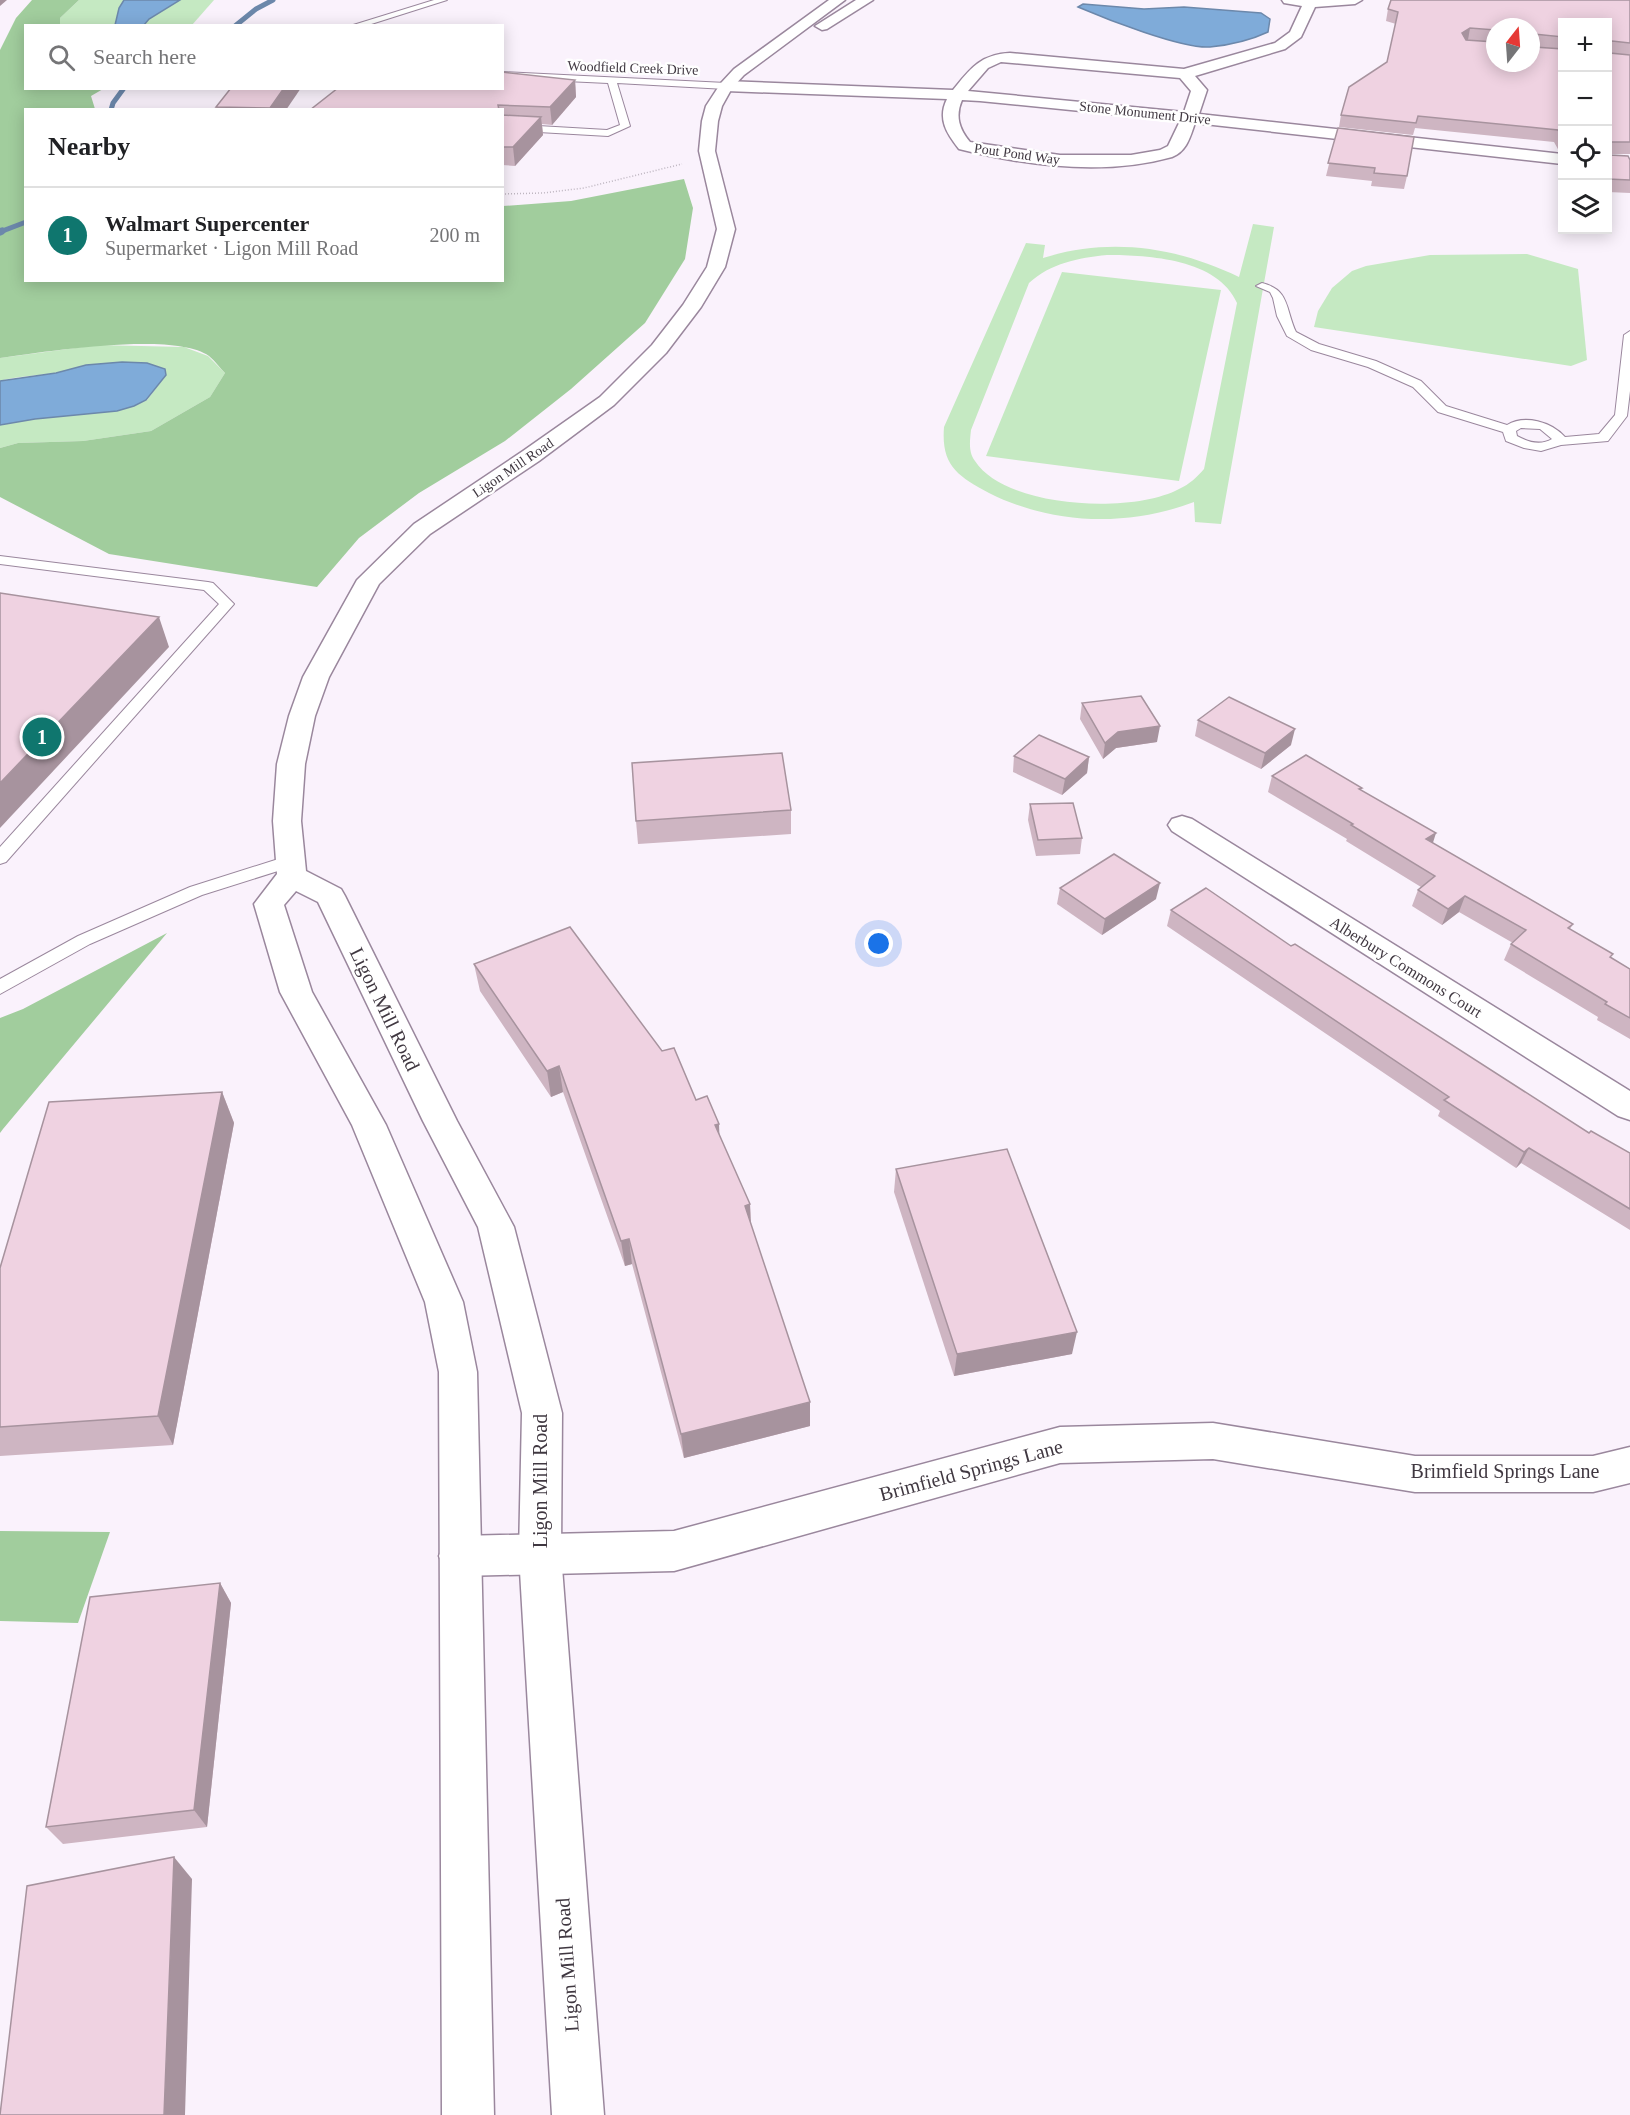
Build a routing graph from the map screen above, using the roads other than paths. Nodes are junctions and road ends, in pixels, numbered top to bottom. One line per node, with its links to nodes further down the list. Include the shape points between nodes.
1 (443, 0): 7 (lane)
2 (838, 0): 10 (main road, Ligon Mill Road)
3 (866, 0): 10 (main road, via 794,46)
4 (1288, 0): 6 (main road)
5 (1355, 0): 6 (main road)
6 (1310, 3): 8 (main road, Pout Pond Way, via 1296,34 1280,46)
7 (361, 24)
8 (1185, 74): 12 (main road, Pout Pond Way, via 994,59 972,76); 13 (main road, Pout Pond Way, via 1199,90 1199,100)
9 (504, 75): 11 (lane, Woodfield Creek Drive)
10 (732, 79): 11 (lane, Woodfield Creek Drive); 12 (main road, Stone Monument Drive); 23 (main road, Ligon Mill Road, via 714,106 707,152 726,229 716,267 692,307 659,349 607,401 422,529 369,580 316,677 302,716 291,764 287,821)
11 (612, 81): 14 (lane, via 625,126 608,133)
12 (958, 95): 13 (main road, Stone Monument Drive); 13 (main road, Pout Pond Way, via 950,104 950,120 965,146 1061,160 1122,162 1163,154 1176,149)
13 (1189, 117): 15 (main road, Stone Monument Drive)
14 (504, 127)
15 (1558, 158)
16 (1262, 286): 18 (lane, via 1274,290 1279,298 1291,334 1315,347 1372,364 1417,384 1442,409)
17 (1630, 335): 19 (lane, via 1621,416 1603,438)
18 (1509, 430): 19 (lane, via 1511,438 1533,446 1549,446); 19 (lane, via 1518,424 1534,424 1556,433)
19 (1558, 441)
20 (0, 560): 22 (lane, via 208,586 227,604)
21 (1182, 825): 25 (main road, Alberbury Commons Court)
22 (0, 858)
23 (292, 869): 24 (lane, via 196,891 84,940); 27 (main road, Ligon Mill Road, via 330,896 496,1227 542,1413); 28 (main road, via 269,904 296,992 369,1125 444,1302 458,1372)
24 (0, 987)
25 (1630, 1107)
26 (1630, 1465): 27 (main road, Brimfield Springs Lane, via 1593,1474 1415,1474 1213,1441 1060,1445 674,1551)
27 (540, 1554): 28 (main road, Brimfield Springs Lane); 30 (main road, Ligon Mill Road)
28 (460, 1556): 29 (main road)
29 (468, 2115)
30 (578, 2115)

